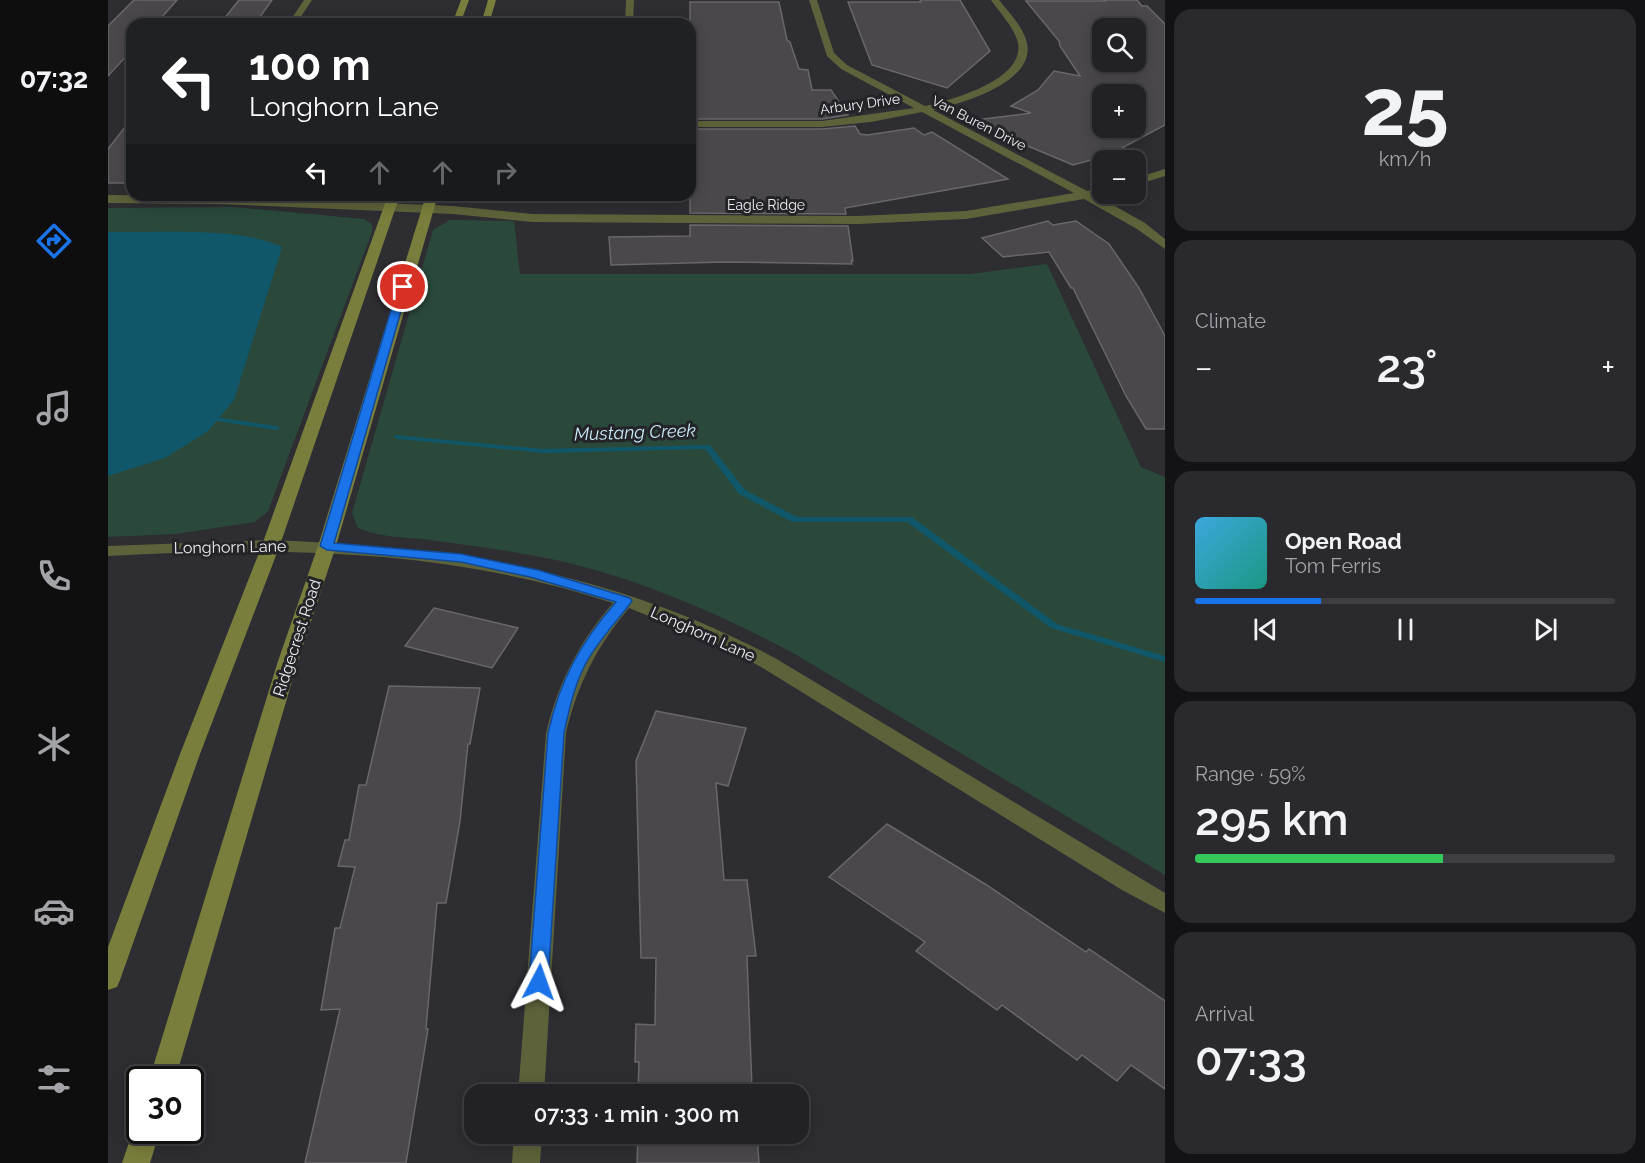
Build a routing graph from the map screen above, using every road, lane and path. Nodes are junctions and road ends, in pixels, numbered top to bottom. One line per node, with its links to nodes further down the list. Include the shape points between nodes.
1 (308, 0): 7 (street)
2 (465, 0): 8 (main road)
3 (492, 0): 9 (main road)
4 (630, 0): 10 (street)
5 (813, 0): 11 (street, Van Buren Drive, via 830,54 838,63)
6 (995, 0): 11 (street, Arbury Drive, via 1022,39 1019,64 1005,79 980,93)
7 (296, 18)
8 (458, 18)
9 (487, 18)
10 (629, 18)
11 (920, 109): 12 (street, Arbury Drive, via 850,122); 16 (street, Van Buren Drive)
12 (696, 124)
13 (1165, 172): 14 (street)
14 (1146, 179)
15 (1092, 195): 16 (street, Eagle Ridge)
16 (1088, 196): 21 (street, Eagle Ridge, via 966,215 905,219 532,218); 22 (street, Van Buren Drive, via 1141,226)
17 (126, 199): 18 (street, Eagle Ridge)
18 (108, 200)
19 (304, 201): 20 (street, Eagle Ridge)
20 (391, 202): 21 (street, Eagle Ridge); 23 (main road)
21 (429, 202): 24 (main road, Ridgecrest Road)
22 (1165, 245)
23 (270, 545): 24 (street, Longhorn Lane); 25 (street, Longhorn Lane); 28 (main road)
24 (327, 546): 26 (street, Longhorn Lane, via 461,558 533,573); 29 (main road, Ridgecrest Road)
25 (108, 551)
26 (625, 601): 27 (street, Longhorn Lane, via 719,638 766,662); 30 (street, via 577,665 556,733)
27 (1165, 904)
28 (108, 980)
29 (166, 1066)
30 (532, 1084)
31 (142, 1144): 33 (main road)
32 (527, 1144): 34 (street)
33 (136, 1163)
34 (526, 1163)

